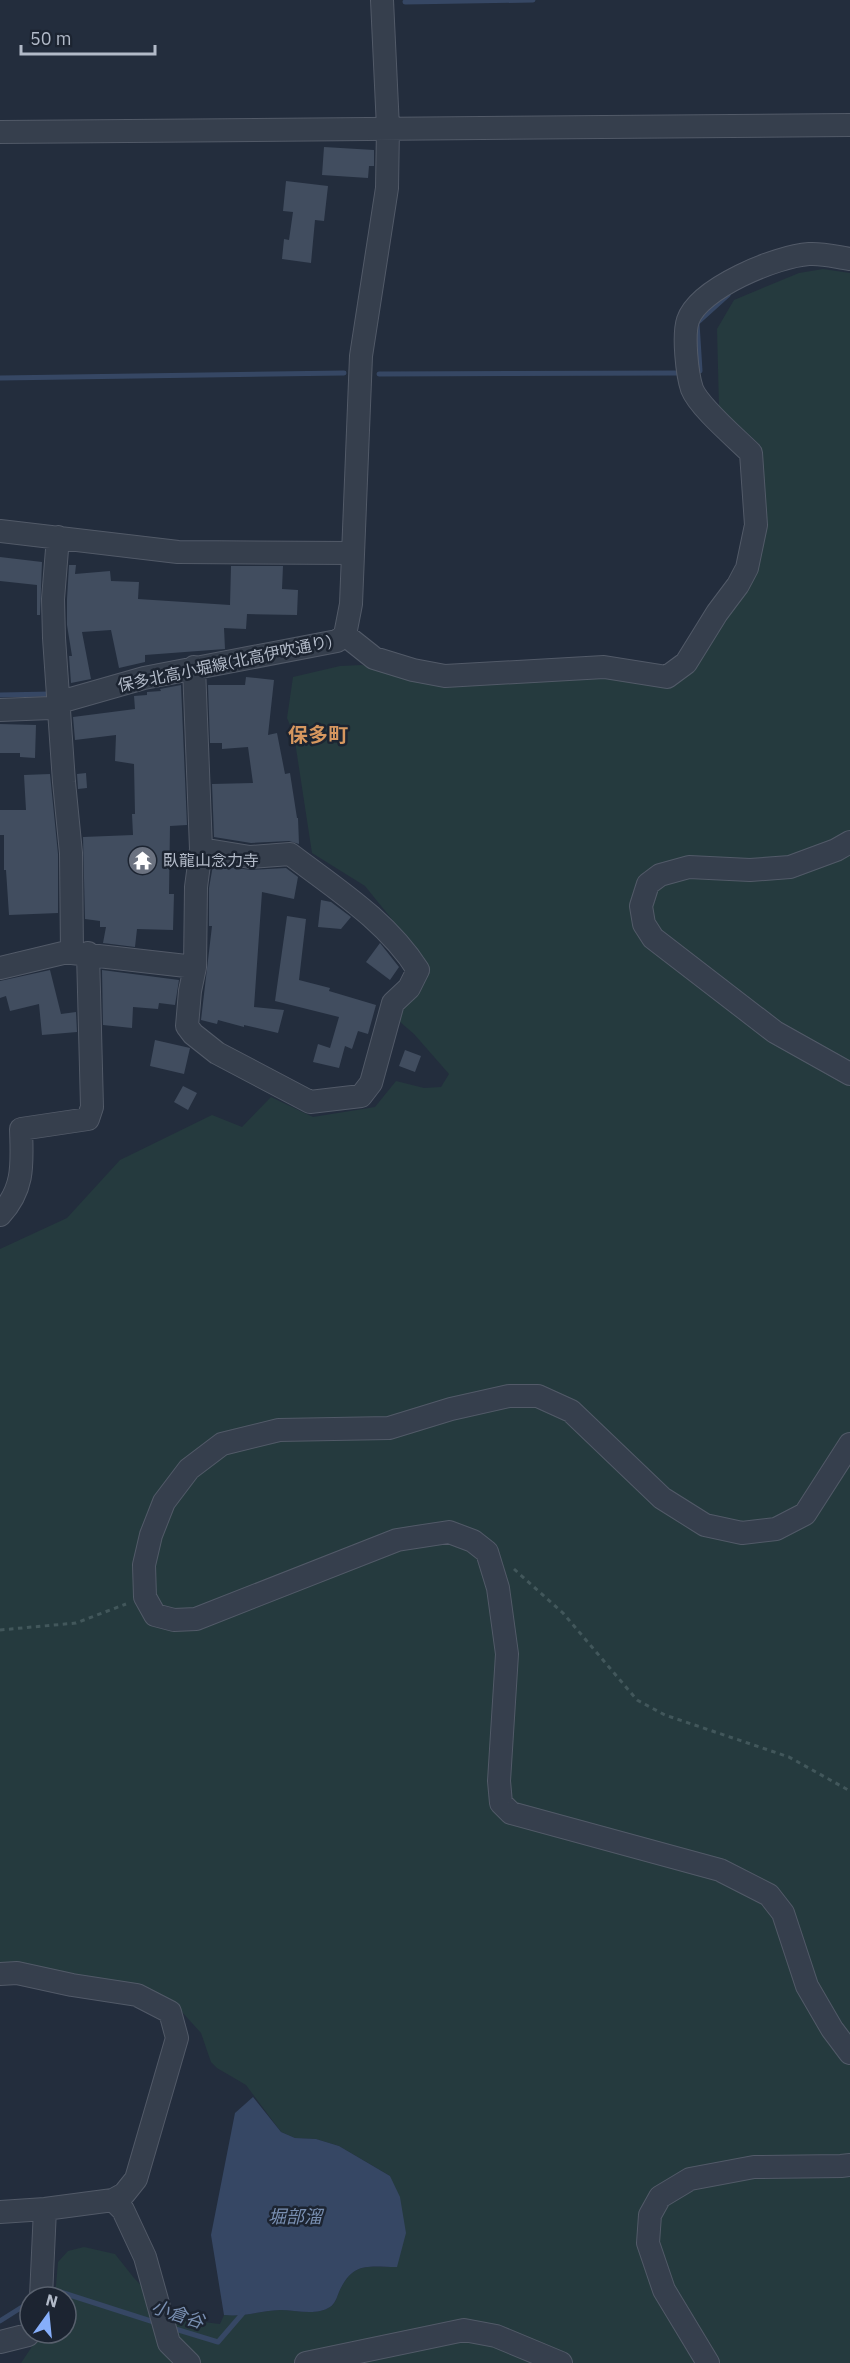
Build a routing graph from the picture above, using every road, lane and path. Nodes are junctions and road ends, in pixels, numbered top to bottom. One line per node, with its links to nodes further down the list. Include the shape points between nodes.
1 (382, 0): 3 (street)
2 (850, 125): 3 (street)
3 (396, 128): 4 (street); 8 (street, via 361,356)
4 (0, 132)
5 (850, 259): 9 (street, via 825,254 782,258 732,279 693,311 687,321 688,371 693,390 751,453 756,525 747,568 686,663 667,677 604,667 445,676 374,658)
6 (0, 531): 7 (street)
7 (58, 537): 8 (street, via 178,552); 11 (street, via 53,599)
8 (351, 553): 9 (street)
9 (349, 638): 10 (street, 保多北高小堀線(北高伊吹通り))
10 (194, 676): 11 (street, 保多北高小堀線(北高伊吹通り), via 144,678); 14 (street)
11 (58, 705): 12 (street, 保多北高小堀線(北高伊吹通り)); 15 (street)
12 (0, 710)
13 (850, 842): 18 (street, via 790,867 689,867 660,875 648,885 641,906 644,924 653,938 775,1032)
14 (201, 849): 16 (street, via 196,887); 16 (street, via 250,857 290,854 394,936 418,970 409,988 393,1003 371,1083 361,1096 310,1101 217,1053 193,1034 187,1026)
15 (80, 953): 16 (street); 17 (street, via 63,953); 19 (street, via 92,1107 88,1119 21,1129 18,1190)
16 (195, 967)
17 (0, 968)
18 (850, 1074)
19 (0, 1215)
20 (850, 1444): 22 (street, via 805,1514 776,1529 742,1533 705,1525 662,1498 571,1411 538,1396 509,1396 389,1428 279,1430 222,1444 189,1468 164,1502 150,1535 144,1565)
21 (487, 1552): 22 (street, via 448,1532 397,1540 196,1619 174,1620 155,1615); 24 (path, via 518,1571 563,1613 637,1700 664,1715 789,1757); 26 (street, via 498,1588 507,1654 501,1803 511,1813 720,1870 769,1895 783,1913 807,1986)
22 (145, 1597): 23 (path, via 76,1623)
23 (0, 1630)
24 (850, 1791)
25 (0, 1974): 28 (street, via 17,1973 137,1995 170,2012 177,2038 136,2179)
26 (850, 2053)
27 (850, 2165): 37 (street, via 754,2167 690,2180 660,2197 650,2215 648,2243 664,2290)
28 (113, 2200): 29 (street); 34 (street, via 123,2210 145,2257 169,2343)
29 (45, 2209): 30 (street); 31 (street)
30 (0, 2212)
31 (42, 2285)
32 (18, 2338): 33 (street)
33 (0, 2342)
34 (189, 2363)
35 (306, 2363): 36 (street, via 464,2330 496,2336)
36 (561, 2363)
37 (708, 2363)

